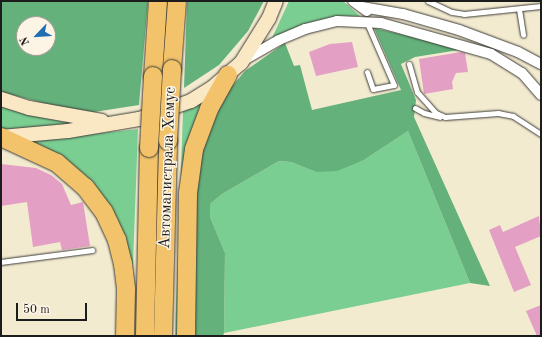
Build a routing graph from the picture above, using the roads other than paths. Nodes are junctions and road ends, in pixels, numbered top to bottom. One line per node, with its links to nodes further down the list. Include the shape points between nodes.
1 (158, 1): 24 (highway, Автомагистрала Хемус, bridge, via 149,148)
2 (177, 1): 25 (highway, Автомагистрала Хемус, bridge, via 168,141)
3 (276, 1): 12 (main road, via 269,18)
4 (353, 1): 11 (street, via 362,7 405,8 518,52)
5 (428, 1): 7 (lane, via 452,12 464,14)
6 (541, 6): 7 (lane)
7 (519, 9): 9 (lane)
8 (367, 21): 12 (street, via 336,21 305,29 279,40); 13 (lane, via 394,85 373,89); 14 (street, via 491,54 522,72)
9 (524, 35)
10 (409, 64): 17 (lane, via 417,92 430,109)
11 (541, 64)
12 (234, 69): 18 (main road, via 191,100 139,119); 26 (highway, via 209,108 194,149 188,193)
13 (366, 72)
14 (541, 95)
15 (1, 99): 18 (main road, via 29,108)
16 (415, 108): 17 (lane, via 424,113)
17 (445, 117): 19 (lane, via 498,113 513,116)
18 (116, 123): 20 (main road, via 68,131)
19 (541, 134)
20 (1, 137): 23 (highway, via 31,149 62,167 94,197 104,212 117,240 123,264 126,290)
21 (92, 250): 22 (lane)
22 (1, 262)
23 (125, 336)
24 (145, 336)
25 (164, 336)
26 (186, 336)

